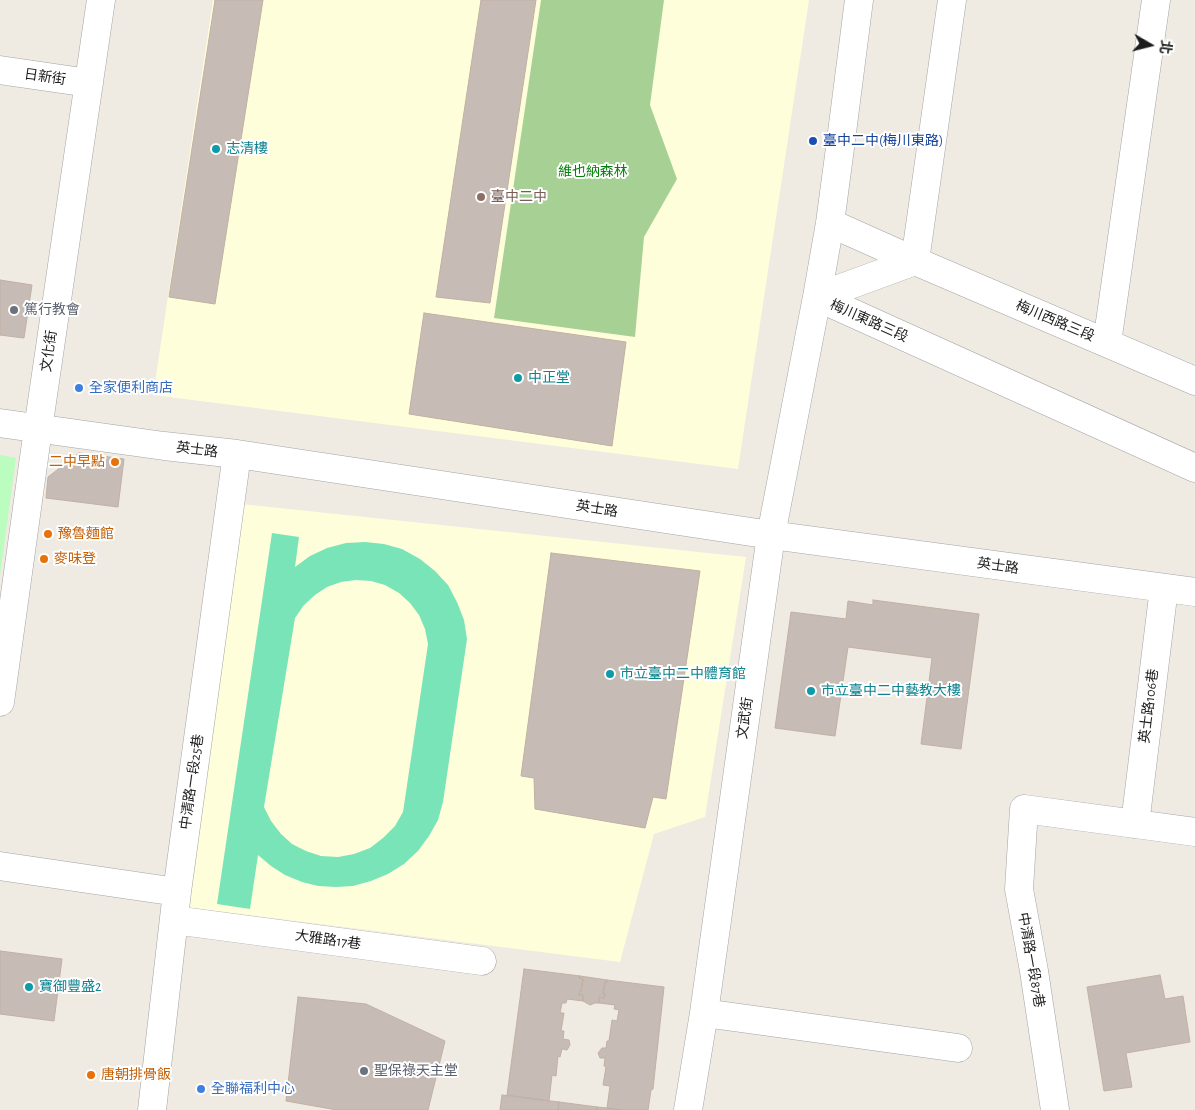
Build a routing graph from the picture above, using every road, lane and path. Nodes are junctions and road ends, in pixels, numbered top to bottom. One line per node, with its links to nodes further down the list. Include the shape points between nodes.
1 (101, 0): 6 (street, 文化街)
2 (859, 0): 7 (street, 梅川東路三段)
3 (952, 0): 8 (street)
4 (1156, 0): 10 (street)
5 (0, 70): 6 (street, 日新街)
6 (89, 83): 13 (street, 文化街)
7 (830, 223): 8 (street, 梅川西路三段); 9 (street, 梅川東路三段)
8 (915, 261): 9 (street); 10 (street, 梅川西路三段)
9 (817, 297): 15 (street, 梅川東路三段); 16 (street, 文武街)
10 (1107, 343): 11 (street, 梅川西路三段)
11 (1195, 381)
12 (0, 423): 13 (street, 英士路)
13 (38, 429): 14 (street, 英士路); 19 (street, 文化街)
14 (237, 454): 16 (street, 英士路); 23 (street, 中清路一段25巷)
15 (1195, 468)
16 (771, 535): 17 (street, 英士路); 26 (street, 文武街)
17 (1164, 588): 18 (street, 英士路); 20 (street, 英士路106巷)
18 (1195, 592)
19 (0, 702)
20 (1135, 824): 21 (street); 30 (street, 中清路一段87巷, via 1024,809 1019,889)
21 (1195, 832)
22 (0, 866): 23 (street)
23 (177, 892): 24 (street, 中清路一段25巷)
24 (174, 920): 25 (street, 大雅路17巷); 28 (street, 中清路一段25巷)
25 (482, 961)
26 (704, 1013): 27 (street); 29 (street, 文武街)
27 (958, 1048)
28 (152, 1110)
29 (688, 1110)
30 (1055, 1110)

